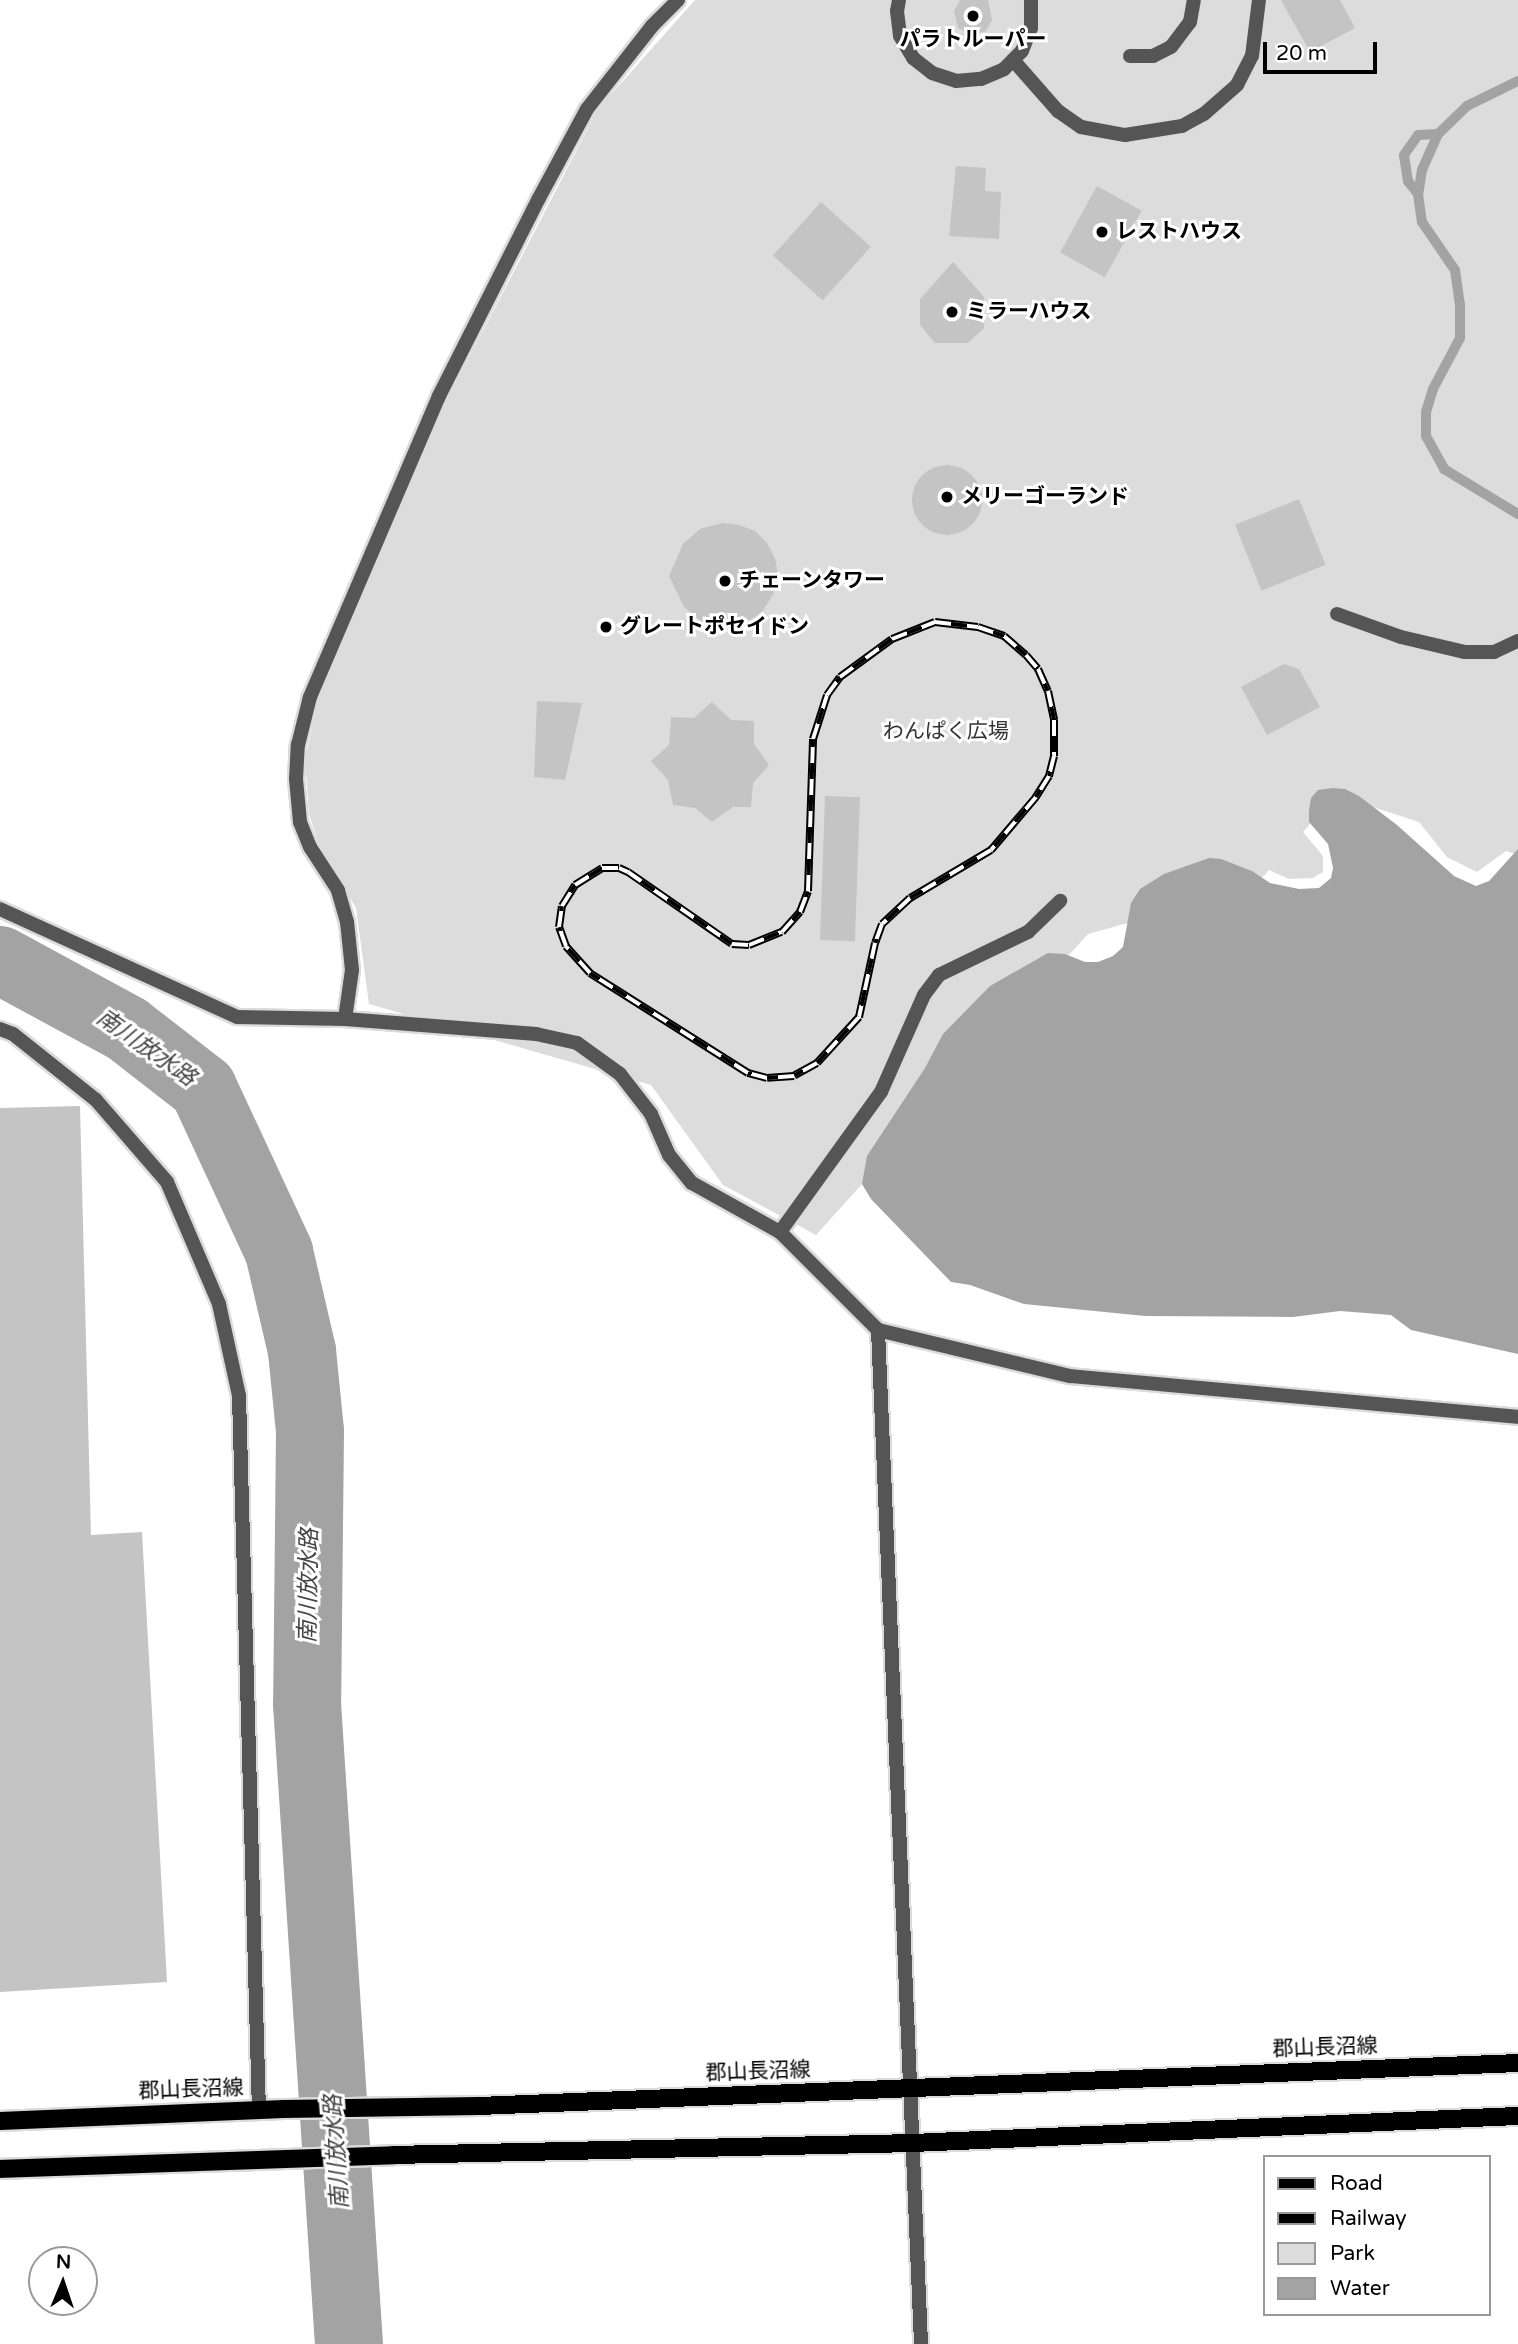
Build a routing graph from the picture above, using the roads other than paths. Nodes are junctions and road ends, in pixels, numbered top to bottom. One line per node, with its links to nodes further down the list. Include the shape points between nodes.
1 (678, 0): 12 (street, via 587,109 538,200 439,396 310,697 298,745 299,811 310,847 338,890 347,922 352,970)
2 (899, 0): 7 (street, via 900,36 913,58 932,73 956,80 981,79)
3 (1031, 0): 7 (street, via 1031,28)
4 (1194, 0): 6 (street, via 1190,22 1171,47 1153,56)
5 (1259, 0): 7 (street, via 1252,56 1237,85 1204,114 1182,126 1125,135 1081,127 1058,111)
6 (1130, 56)
7 (1013, 60)
8 (1337, 614): 9 (street, via 1401,637 1465,652 1494,652)
9 (1518, 641)
10 (1060, 901): 14 (street, via 1028,932 939,975 924,995 880,1092)
11 (0, 909): 12 (street, via 237,1017)
12 (345, 1019): 14 (street, via 536,1034 577,1043 620,1074 651,1114 669,1155 692,1183)
13 (0, 1029): 19 (street, via 13,1034 96,1100 167,1182 219,1304 239,1396)
14 (780, 1232): 15 (street)
15 (878, 1330): 16 (street, via 1070,1377); 18 (street)
16 (1518, 1417)
17 (1518, 2063): 18 (main road, 郡山長沼線)
18 (909, 2089): 19 (main road, 郡山長沼線); 22 (street)
19 (259, 2110): 21 (main road, 郡山長沼線)
20 (1518, 2116): 22 (main road)
21 (0, 2121)
22 (913, 2143): 23 (main road); 24 (street)
23 (0, 2169)
24 (921, 2344)

